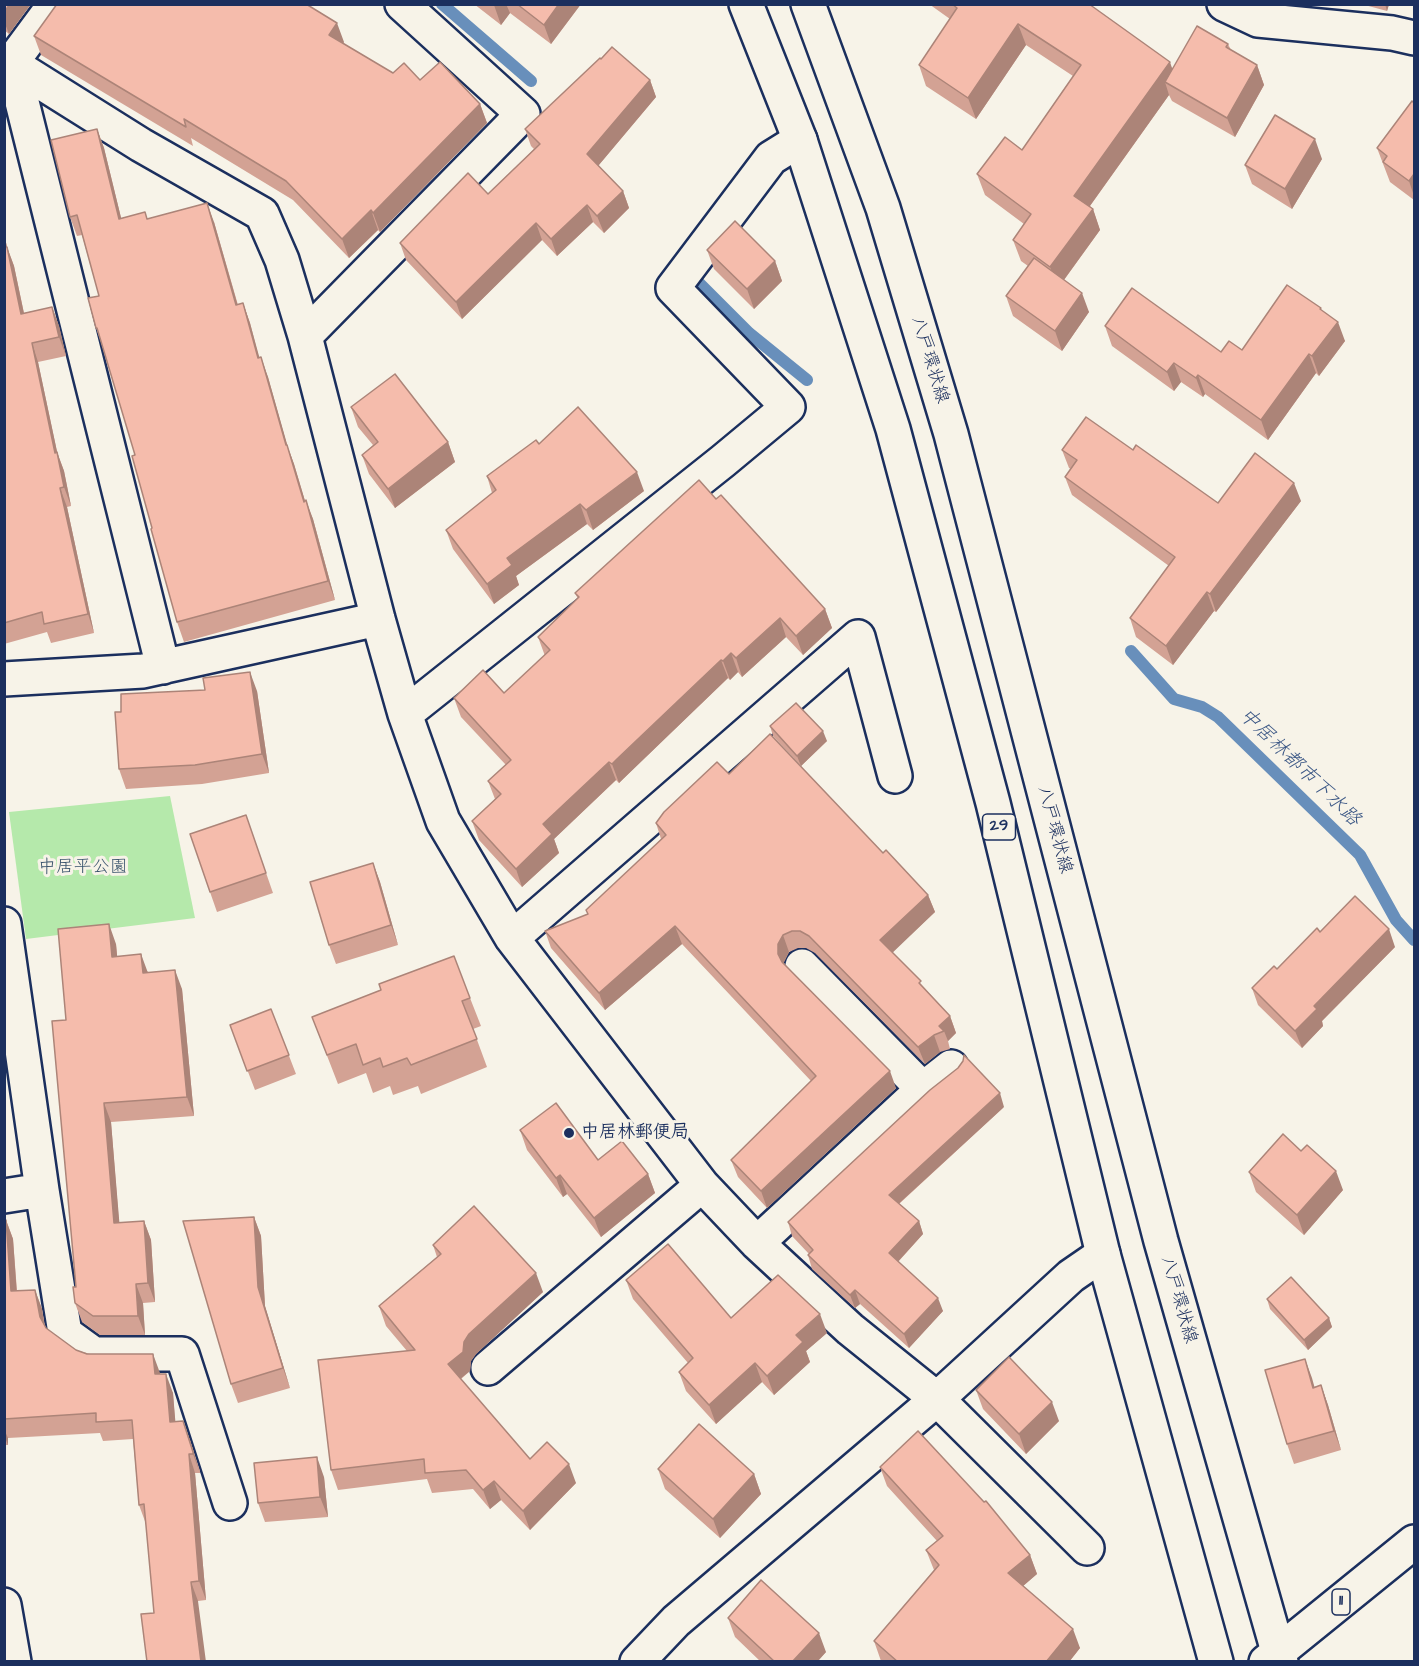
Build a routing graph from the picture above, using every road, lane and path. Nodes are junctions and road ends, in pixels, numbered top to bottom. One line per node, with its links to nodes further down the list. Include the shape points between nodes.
1 (55, 4): 7 (street)
2 (402, 4): 9 (street, via 522,114)
3 (746, 4): 8 (street, 29)
4 (808, 4): 32 (street, 八戸環状線, via 883,208 951,434 1161,1241)
5 (1224, 4): 6 (street, via 1258,20)
6 (1414, 38)
7 (8, 60): 9 (street, via 141,145 262,214 282,260); 11 (street)
8 (800, 140): 13 (street, via 771,158 673,288 788,406); 25 (street, 29, via 893,429 993,802)
9 (305, 336): 10 (street)
10 (378, 619): 11 (street); 13 (street)
11 (163, 667): 12 (street)
12 (4, 679)
13 (405, 714): 16 (street, via 443,821)
14 (895, 776): 16 (street, via 858,637)
15 (4, 924): 18 (street)
16 (512, 938): 21 (street)
17 (802, 966): 20 (street)
18 (11, 1010): 22 (street)
19 (951, 1068): 20 (street)
20 (923, 1089): 24 (street)
21 (702, 1185): 24 (street); 26 (street)
22 (42, 1190): 23 (street); 28 (street, via 65,1333 94,1354 182,1354)
23 (4, 1197)
24 (757, 1244): 27 (street, via 850,1329)
25 (1103, 1254): 27 (street, via 1071,1276); 35 (street, 29)
26 (488, 1368)
27 (937, 1399): 30 (street); 34 (street, via 676,1621)
28 (230, 1503)
29 (1414, 1542): 32 (street, 11)
30 (1087, 1548)
31 (4, 1605): 33 (street)
32 (1275, 1658)
33 (14, 1662)
34 (637, 1662)
35 (1216, 1662)

